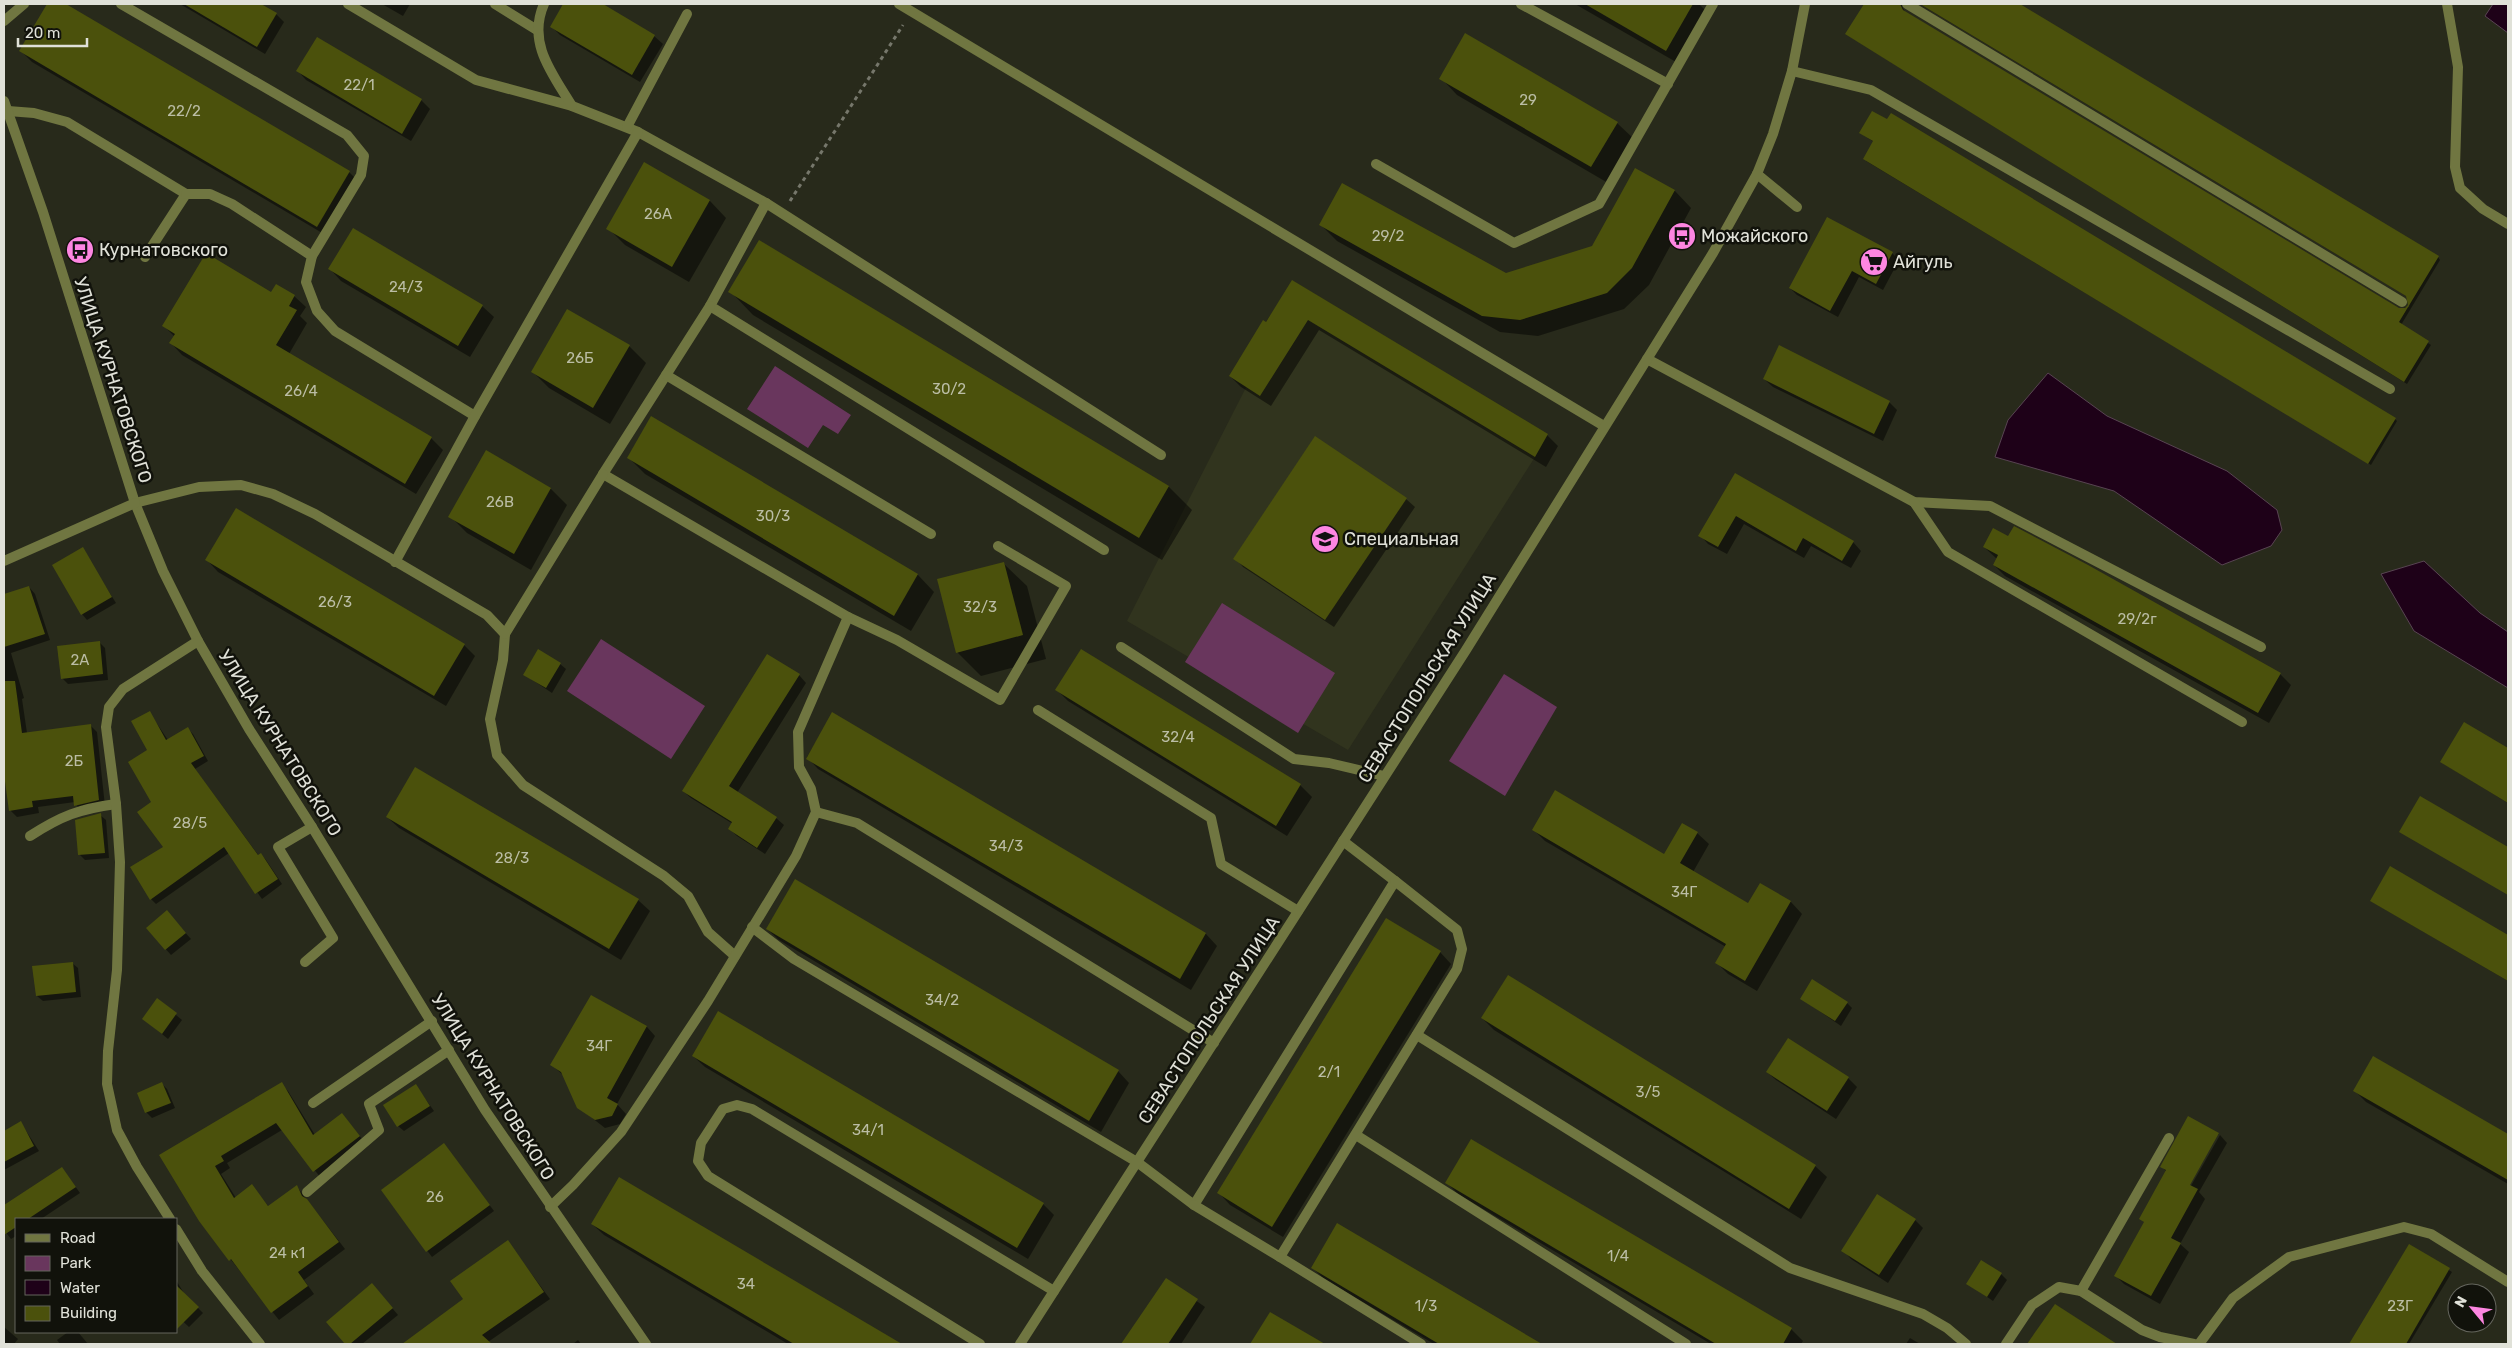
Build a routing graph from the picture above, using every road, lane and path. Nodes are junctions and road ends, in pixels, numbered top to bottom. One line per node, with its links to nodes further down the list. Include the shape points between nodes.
1 (24, 4): 14 (street)
2 (121, 4): 30 (street, via 347,135 364,156 361,175)
3 (348, 4): 19 (street, via 476,80)
4 (495, 4): 15 (street)
5 (544, 4): 15 (street)
6 (898, 4): 12 (street)
7 (1521, 4): 17 (street)
8 (1713, 4): 17 (street)
9 (1805, 4): 16 (street, СЕВАСТОПОЛЬСКАЯ УЛИЦА)
10 (1907, 4): 31 (street)
11 (2447, 4): 28 (street, via 2458,67 2455,167 2460,188)
12 (913, 8): 27 (path); 37 (street)
13 (687, 14): 20 (street)
14 (4, 21)
15 (537, 30): 19 (street, via 549,68)
16 (1792, 72): 23 (street, СЕВАСТОПОЛЬСКАЯ УЛИЦА); 35 (street, via 1871,90)
17 (1668, 84): 22 (street, via 1599,204 1514,243)
18 (6, 106): 24 (street, via 67,122); 41 (street, УЛИЦА КУРНАТОВСКОГО)
19 (572, 106): 20 (street)
20 (628, 127): 21 (street)
21 (638, 132): 25 (street); 36 (street)
22 (1376, 164)
23 (1757, 174): 26 (street); 33 (street, СЕВАСТОПОЛЬСКАЯ УЛИЦА, via 1713,254)
24 (186, 194): 29 (street); 30 (street, via 210,194 232,204)
25 (766, 203): 27 (street); 32 (street)
26 (1797, 207)
27 (782, 214): 38 (street)
28 (2508, 224)
29 (146, 256)
30 (312, 256): 36 (street, via 306,282 317,311 335,331)
31 (2402, 302)
32 (710, 306): 34 (street); 44 (street)
33 (1647, 359): 37 (street, СЕВАСТОПОЛЬСКАЯ УЛИЦА); 40 (street)
34 (666, 375): 39 (street); 42 (street)
35 (2390, 389)
36 (475, 416): 46 (street)
37 (1604, 426): 54 (street, СЕВАСТОПОЛЬСКАЯ УЛИЦА)
38 (1161, 455)
39 (603, 474): 47 (street); 48 (street)
40 (1914, 502): 51 (street, via 1990,506); 53 (street, via 1948,552)
41 (135, 503): 45 (street); 46 (street, via 199,486 241,485 273,494 315,514); 49 (street, УЛИЦА КУРНАТОВСКОГО, via 163,571)
42 (931, 534)
43 (998, 546): 47 (street, via 1066,586 1000,700 897,640)
44 (1104, 550)
45 (4, 561)
46 (395, 562): 48 (street, via 487,615)
47 (848, 617): 56 (street, via 798,732 799,767 811,789)
48 (505, 634): 63 (street, via 503,660 490,719 497,755 523,785 664,876 688,896 708,932)
49 (198, 641): 55 (street, via 123,689 110,707 106,727); 57 (street, УЛИЦА КУРНАТОВСКОГО, via 249,729)
50 (1121, 647): 54 (street, via 1294,759)
51 (2261, 647)
52 (1038, 710): 61 (street, via 1211,818 1221,864)
53 (2242, 722)
54 (1384, 776): 59 (street, СЕВАСТОПОЛЬСКАЯ УЛИЦА)
55 (116, 804): 58 (street, via 88,808 58,818); 76 (street, via 120,862 117,970 107,1084 117,1130)
56 (816, 812): 62 (street, via 796,856); 67 (street, via 857,823)
57 (312, 826): 64 (street, via 278,847 333,938); 65 (street, УЛИЦА КУРНАТОВСКОГО)
58 (30, 836)
59 (1343, 841): 60 (street); 61 (street, СЕВАСТОПОЛЬСКАЯ УЛИЦА)
60 (1395, 881): 66 (street, via 1457,930 1462,949 1457,969); 74 (street)
61 (1298, 911): 67 (street, СЕВАСТОПОЛЬСКАЯ УЛИЦА)
62 (752, 927): 63 (street); 72 (street, via 794,959)
63 (735, 956): 75 (street, via 698,1018 621,1132)
64 (305, 962)
65 (432, 1022): 68 (street, УЛИЦА КУРНАТОВСКОГО); 69 (street)
66 (1417, 1035): 70 (street); 89 (street, via 1790,1268 1923,1314)
67 (1214, 1043): 72 (street, СЕВАСТОПОЛЬСКАЯ УЛИЦА)
68 (449, 1050): 73 (street, via 369,1104 379,1130); 75 (street, УЛИЦА КУРНАТОВСКОГО)
69 (313, 1103)
70 (1356, 1135): 78 (street); 88 (street)
71 (2169, 1138): 81 (street)
72 (1137, 1162): 74 (street); 80 (street, СЕВАСТОПОЛЬСКАЯ УЛИЦА)
73 (308, 1192)
74 (1194, 1204): 78 (street)
75 (550, 1207): 84 (street, УЛИЦА КУРНАТОВСКОГО)
76 (169, 1218)
77 (178, 1232): 83 (street, via 202,1271)
78 (1280, 1258): 87 (street)
79 (2508, 1282): 92 (street, via 2431,1234 2404,1227 2289,1257 2233,1298)
80 (1054, 1291): 85 (street, via 752,1109 737,1105 723,1109 701,1143 698,1161 708,1176); 86 (street, СЕВАСТОПОЛЬСКАЯ УЛИЦА)
81 (2081, 1291): 82 (street); 90 (street, via 2059,1287 2032,1305)
82 (2162, 1341): 91 (street)
83 (260, 1344)
84 (646, 1344)
85 (980, 1344)
86 (1020, 1344)
87 (1421, 1344)
88 (1686, 1344)
89 (1966, 1344)
90 (2006, 1344)
91 (2194, 1344)
92 (2199, 1344)

